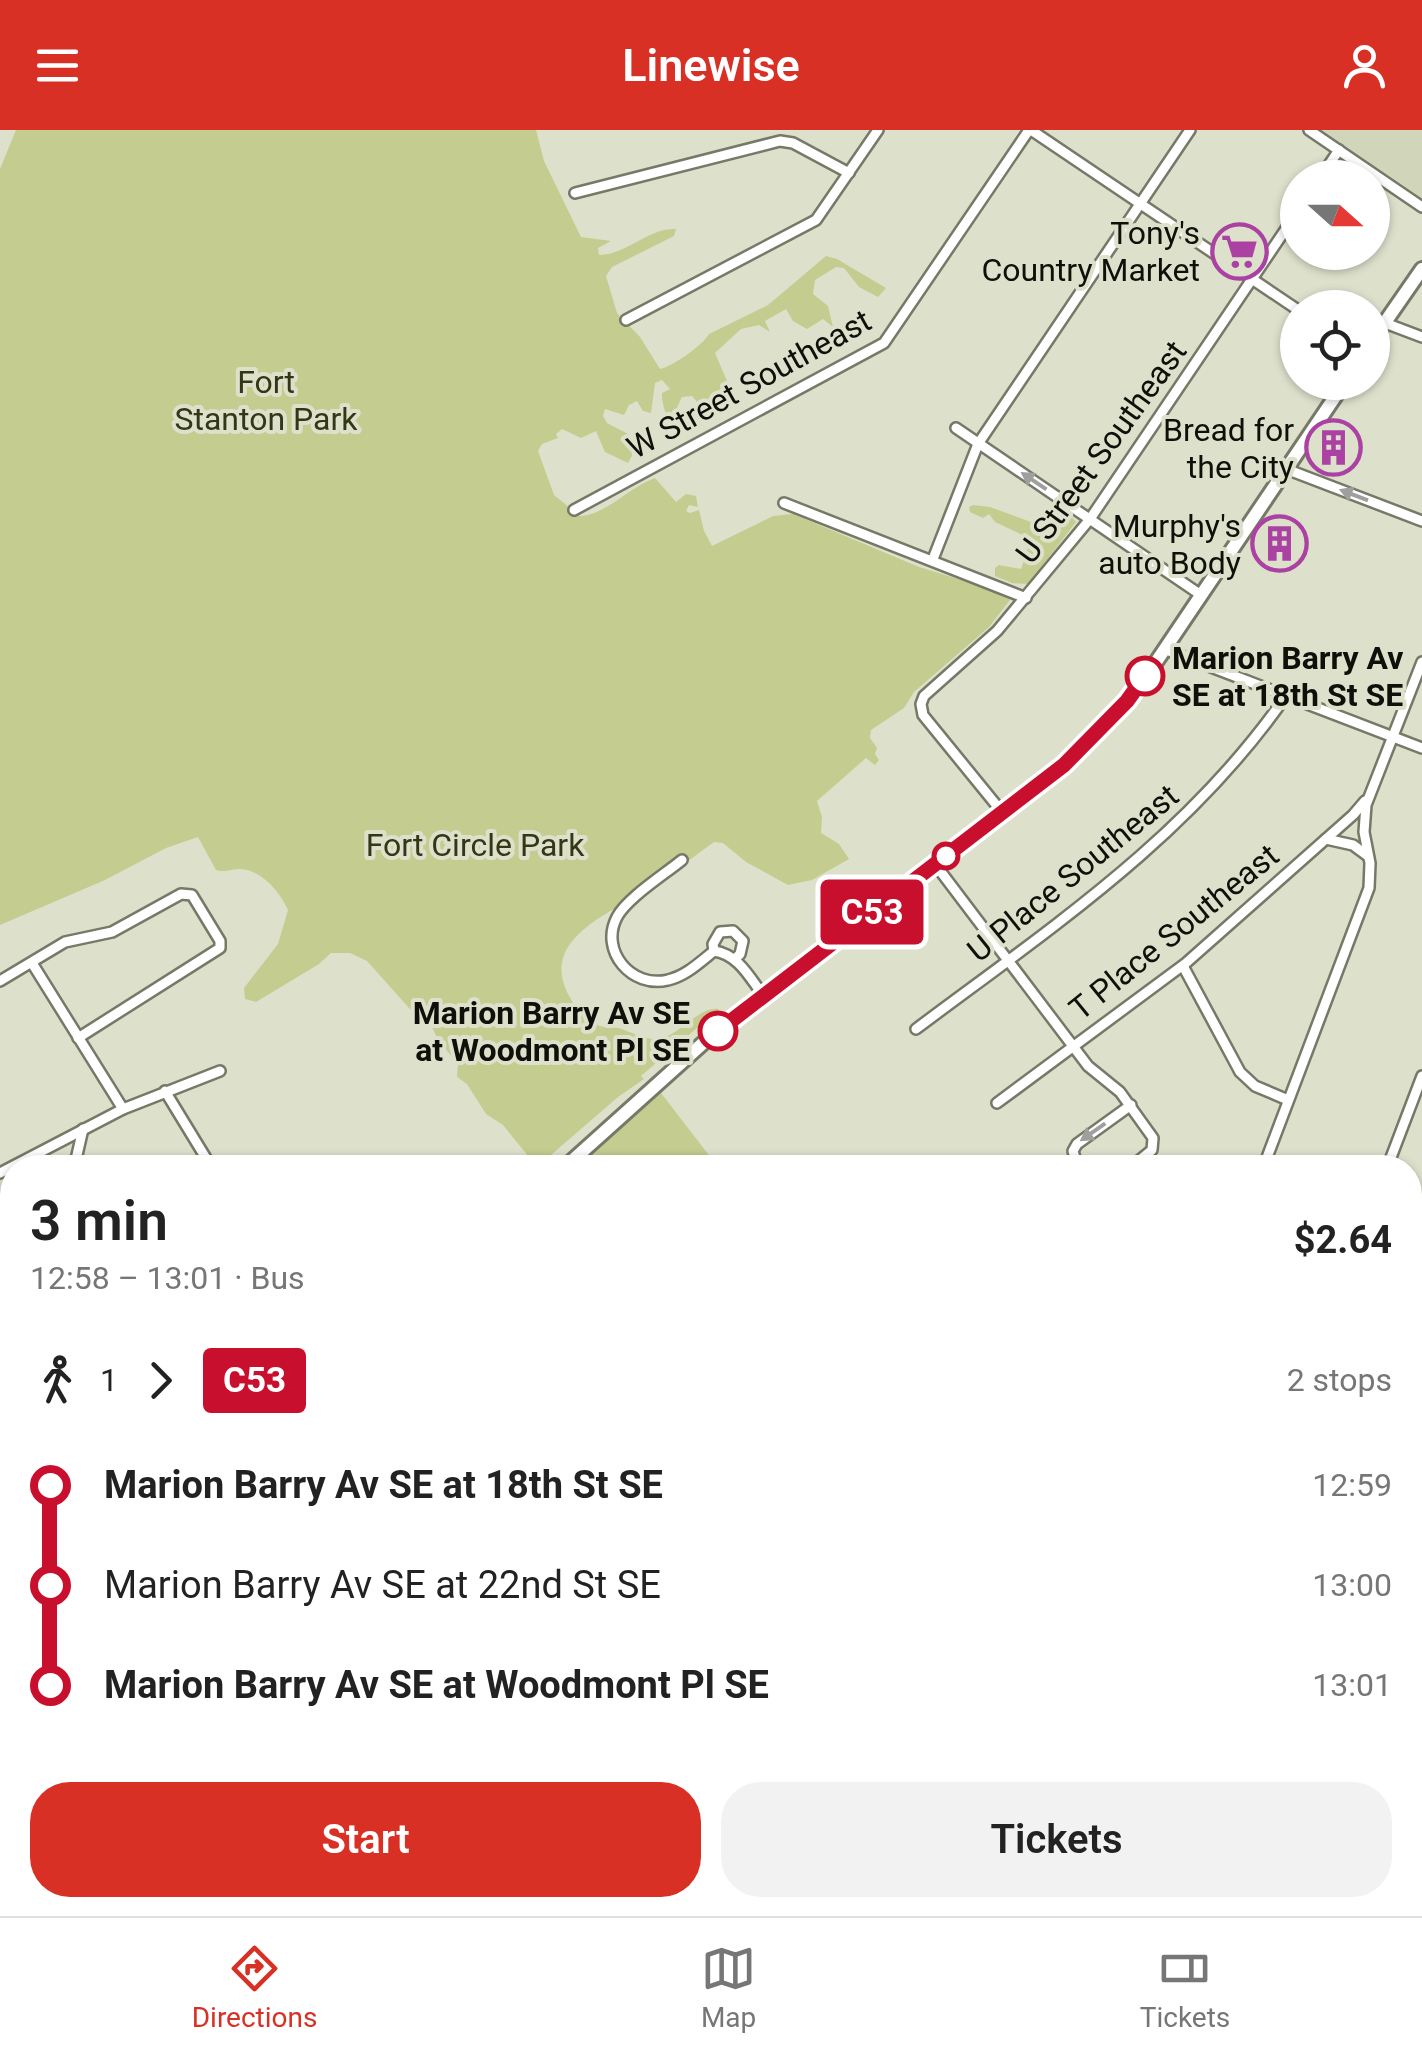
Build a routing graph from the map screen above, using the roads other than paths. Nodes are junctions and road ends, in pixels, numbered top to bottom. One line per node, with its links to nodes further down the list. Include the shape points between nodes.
1 (878, 130): 7 (street)
2 (1030, 130): 9 (street); 24 (street, W Street Southeast, via 884,343)
3 (1190, 130): 9 (street)
4 (1309, 130): 5 (street)
5 (1339, 150): 6 (street); 10 (street)
6 (1332, 160)
7 (849, 173): 8 (street, via 780,141); 16 (street, via 813,222)
8 (575, 193)
9 (1141, 204): 13 (street); 21 (street)
10 (1422, 206)
11 (1280, 238): 13 (street, U Street Southeast)
12 (1422, 269): 15 (main road)
13 (1252, 280): 14 (street); 25 (street, U Street Southeast)
14 (1280, 298)
15 (1390, 316)
16 (626, 320)
17 (1390, 325): 18 (street)
18 (1422, 337)
19 (1332, 400): 22 (main road)
20 (956, 428): 21 (street)
21 (978, 444): 25 (street, one-way to 21); 27 (street)
22 (1286, 469): 26 (street, one-way to 22); 28 (main road)
23 (784, 503): 27 (street)
24 (574, 510)
25 (1090, 519): 28 (street); 29 (street, U Street Southeast)
26 (1422, 521)
27 (933, 559): 29 (street)
28 (1201, 595): 30 (main road)
29 (1026, 598): 36 (street, U Street Southeast, via 922,701 922,715)
30 (1164, 649): 32 (street); 36 (main road, via 1088,742)
31 (1422, 662): 33 (street)
32 (1286, 696): 33 (street); 43 (street, U Place Southeast, via 1235,764 1171,831)
33 (1393, 737): 34 (street); 35 (street)
34 (1422, 748)
35 (1372, 789): 37 (street, T Place Southeast); 38 (street, via 1364,820)
36 (1002, 812): 40 (main road)
37 (1326, 839): 38 (street); 45 (street, T Place Southeast)
38 (1369, 856): 54 (street, via 1369,888)
39 (682, 860): 41 (street, via 617,916 618,961 658,982 681,976)
40 (935, 864): 43 (street); 47 (main road)
41 (714, 952): 42 (street); 42 (street, via 720,932 734,931 743,941)
42 (735, 959): 47 (street)
43 (1008, 960): 48 (street, U Place Southeast); 50 (street)
44 (32, 963): 46 (street); 49 (street); 49 (street, via 65,942 112,932 188,894 220,941 220,948)
45 (1183, 966): 50 (street, T Place Southeast); 54 (street, via 1242,1075)
46 (0, 981)
47 (764, 995): 62 (main road)
48 (916, 1029)
49 (78, 1038): 57 (street)
50 (1073, 1046): 55 (street, T Place Southeast); 56 (street)
51 (220, 1071): 53 (street)
52 (1422, 1076): 66 (street)
53 (165, 1092): 57 (street); 61 (street)
54 (1288, 1100): 65 (street)
55 (997, 1103)
56 (1131, 1105): 63 (street, one-way to 63, via 1077,1144); 64 (street, via 1153,1138)
57 (122, 1109): 58 (street)
58 (83, 1129): 59 (street); 60 (street)
59 (34, 1155)
60 (77, 1155)
61 (204, 1155)
62 (578, 1155)
63 (1073, 1155)
64 (1147, 1155)
65 (1268, 1155)
66 (1392, 1155)

